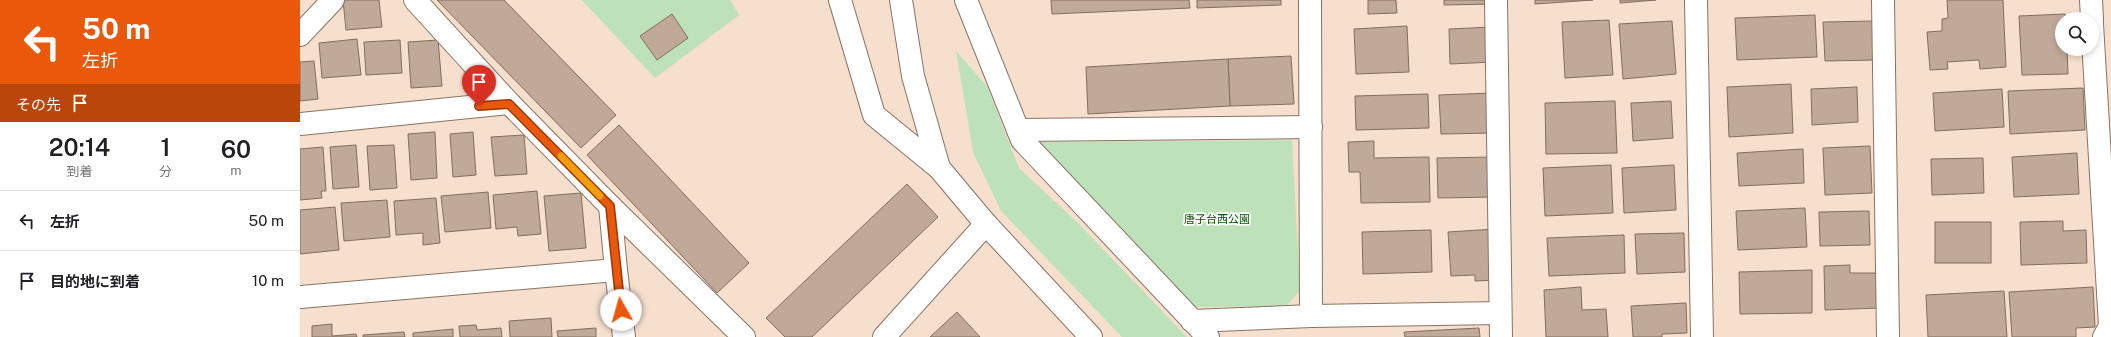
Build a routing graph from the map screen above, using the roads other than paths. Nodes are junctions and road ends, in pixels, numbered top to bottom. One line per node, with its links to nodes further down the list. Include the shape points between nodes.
1 (333, 0): 12 (street)
2 (415, 0): 14 (street)
3 (840, 0): 19 (street, via 874,115)
4 (901, 0): 19 (street, via 913,76)
5 (966, 0): 18 (street)
6 (1310, 0): 17 (street)
7 (1496, 0): 24 (street)
8 (1696, 0): 33 (street)
9 (1883, 0): 34 (street)
10 (2090, 0): 11 (street)
11 (2091, 12)
12 (300, 35)
13 (2096, 56): 16 (street)
14 (509, 104): 15 (street); 20 (street)
15 (300, 124)
16 (2105, 125): 35 (street, via 2110,326)
17 (1311, 128): 18 (street); 25 (street)
18 (1018, 130): 26 (street, via 1022,140)
19 (940, 168): 21 (street)
20 (610, 206): 22 (street); 28 (street)
21 (986, 224): 29 (street); 30 (street)
22 (616, 270): 23 (street); 27 (street)
23 (300, 297)
24 (1500, 313): 25 (street); 32 (street)
25 (1311, 316): 26 (street)
26 (1192, 321): 31 (street)
27 (624, 337)
28 (744, 337)
29 (884, 337)
30 (1091, 337)
31 (1208, 337)
32 (1501, 337)
33 (1702, 337)
34 (1888, 337)
35 (2104, 337)

